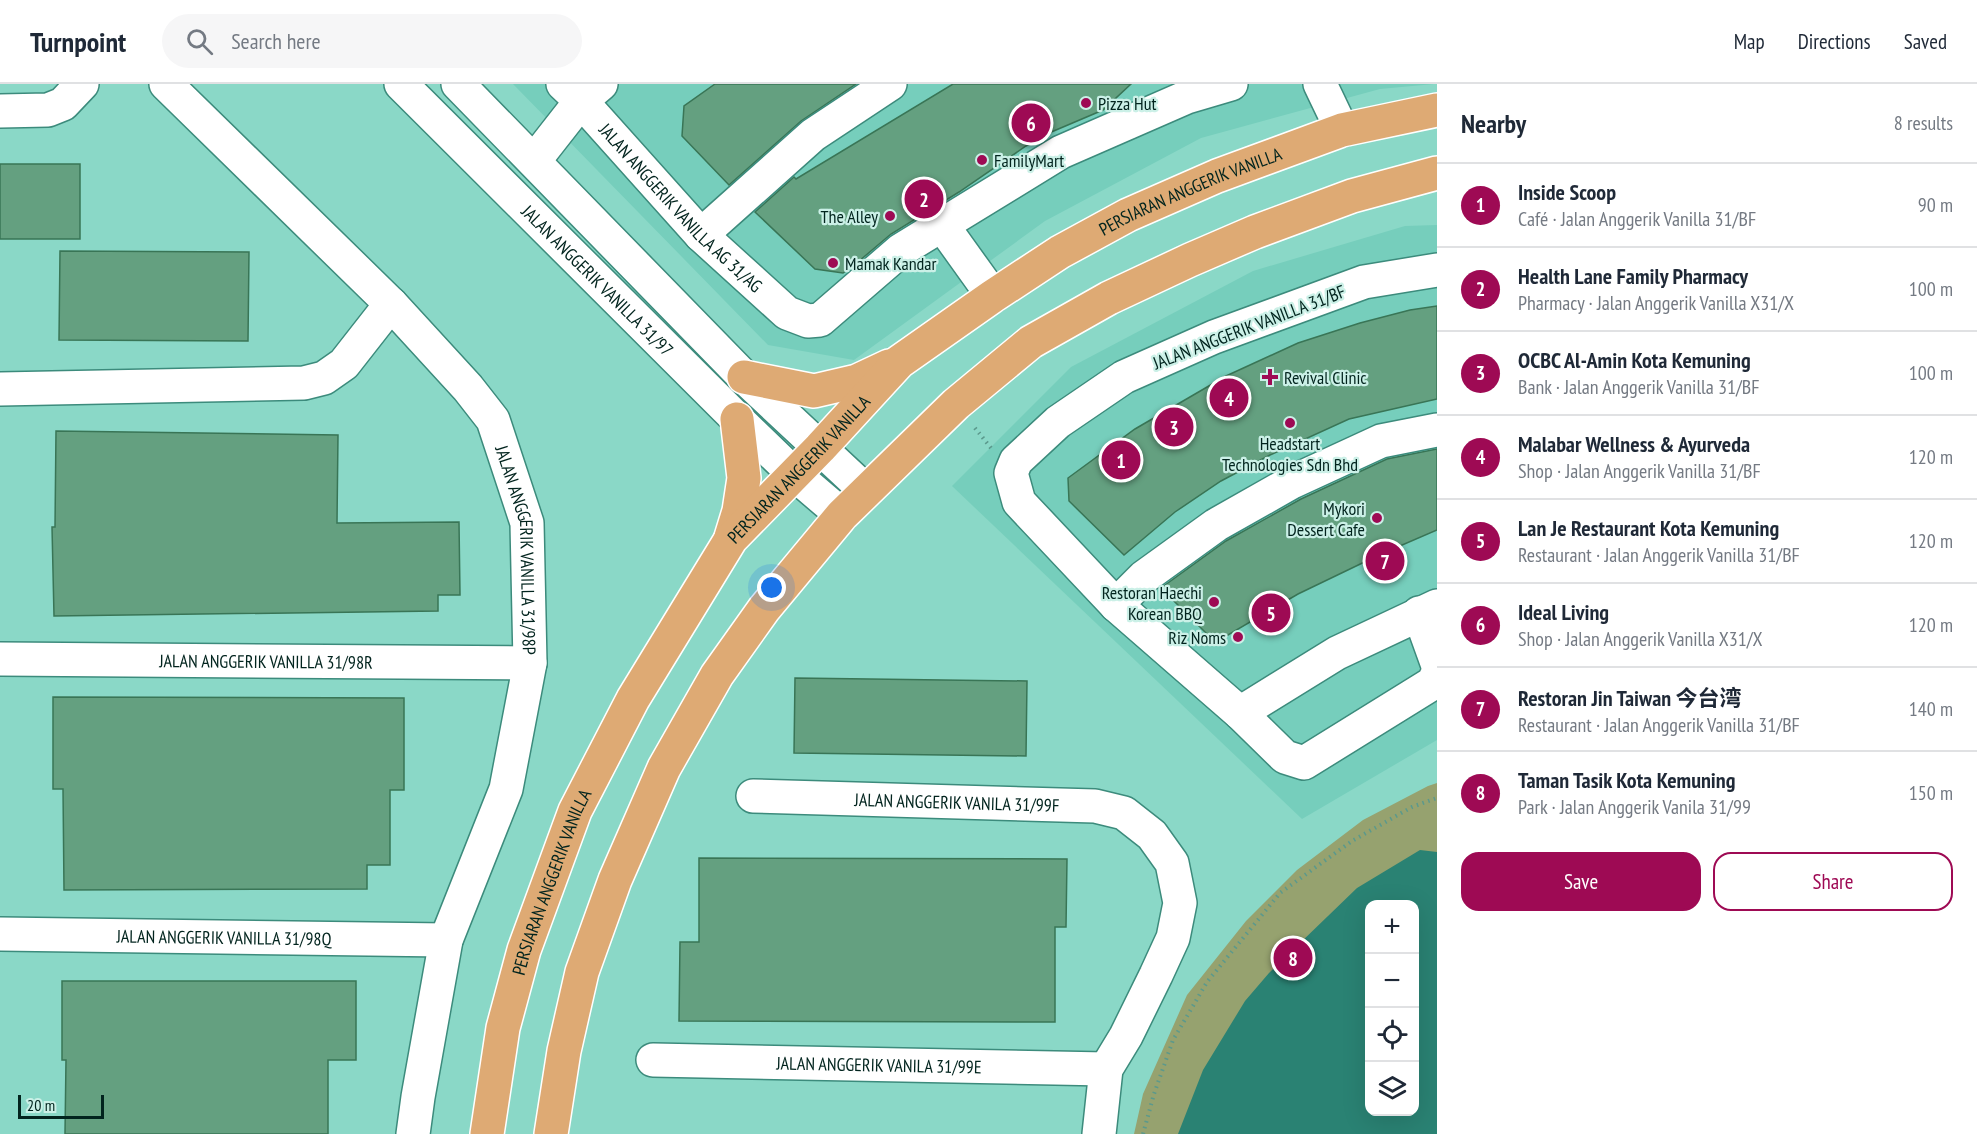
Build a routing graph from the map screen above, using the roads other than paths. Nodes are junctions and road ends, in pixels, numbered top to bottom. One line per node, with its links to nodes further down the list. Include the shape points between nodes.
1 (82, 84): 11 (street, via 63,104 48,110)
2 (166, 84): 19 (street, JALAN ANGGERIK VANILLA 31/98P)
3 (401, 84): 23 (street, JALAN ANGGERIK VANILLA 31/97)
4 (458, 84): 13 (street, JALAN ANGGERIK VANILLA 31/97)
5 (890, 84): 16 (street, via 813,135)
6 (1231, 84): 9 (street)
7 (1320, 84): 12 (street)
8 (582, 90): 13 (street); 16 (street, JALAN ANGGERIK VANILLA AG 31/AG)
9 (1185, 91): 15 (street, via 1061,152)
10 (1437, 110): 12 (main road, PERSIARAN ANGGERIK VANILLA)
11 (0, 111)
12 (1342, 130): 18 (main road, PERSIARAN ANGGERIK VANILLA, via 1217,176 1128,215 1060,252)
13 (534, 161): 21 (street, JALAN ANGGERIK VANILLA 31/97)
14 (1437, 173): 27 (main road, via 1352,196 1266,228 1109,298 1031,342 956,404)
15 (942, 225): 16 (street, JALAN ANGGERIK VANILLA AG 31/AG, via 902,250 820,320 808,321 787,312); 18 (street)
16 (701, 235)
17 (1437, 270): 30 (street, JALAN ANGGERIK VANILLA 31/BF, via 1364,282 1214,337 1124,377 1059,422 1016,461 1011,473 1018,502)
18 (993, 296): 20 (main road, PERSIARAN ANGGERIK VANILLA)
19 (391, 304): 22 (street, via 344,364 324,378 304,384); 33 (street, JALAN ANGGERIK VANILLA 31/98P, via 493,420 527,523)
20 (899, 362): 21 (main road, via 857,381 814,391); 25 (main road, PERSIARAN ANGGERIK VANILLA)
21 (744, 377): 25 (street, JALAN ANGGERIK VANILLA 31/97)
22 (0, 388)
23 (737, 419): 26 (street, JALAN ANGGERIK VANILLA 31/97); 29 (main road, via 744,478)
24 (1437, 430): 30 (street, via 1381,441 1292,482 1216,525 1144,577)
25 (820, 448): 26 (main road, PERSIARAN ANGGERIK VANILLA); 27 (street, JALAN ANGGERIK VANILLA 31/97)
26 (794, 474): 28 (street, JALAN ANGGERIK VANILLA 31/97); 29 (main road, PERSIARAN ANGGERIK VANILLA)
27 (866, 491): 28 (main road)
28 (842, 515): 44 (main road, via 764,609 724,666 664,768 615,880 582,972)
29 (731, 539): 43 (main road, PERSIARAN ANGGERIK VANILLA, via 633,699 575,811 521,961 503,1028)
30 (1116, 605): 36 (street)
31 (1428, 610): 34 (street); 36 (street, via 1337,653)
32 (0, 659): 33 (street, JALAN ANGGERIK VANILLA 31/98R)
33 (530, 663): 39 (street, JALAN ANGGERIK VANILLA 31/98P, via 506,789)
34 (1437, 663)
35 (1437, 675): 36 (street, via 1433,684 1304,762 1285,757)
36 (1240, 713)
37 (753, 796): 41 (street, JALAN ANGGERIK VANILA 31/99F, via 1095,806 1124,813 1152,835 1172,863 1180,903 1173,938)
38 (0, 934): 39 (street, JALAN ANGGERIK VANILLA 31/98Q)
39 (446, 940): 42 (street, JALAN ANGGERIK VANILLA 31/98P)
40 (653, 1060): 41 (street, JALAN ANGGERIK VANILA 31/99E)
41 (1106, 1069): 45 (street)
42 (413, 1134)
43 (487, 1134)
44 (551, 1134)
45 (1099, 1134)

